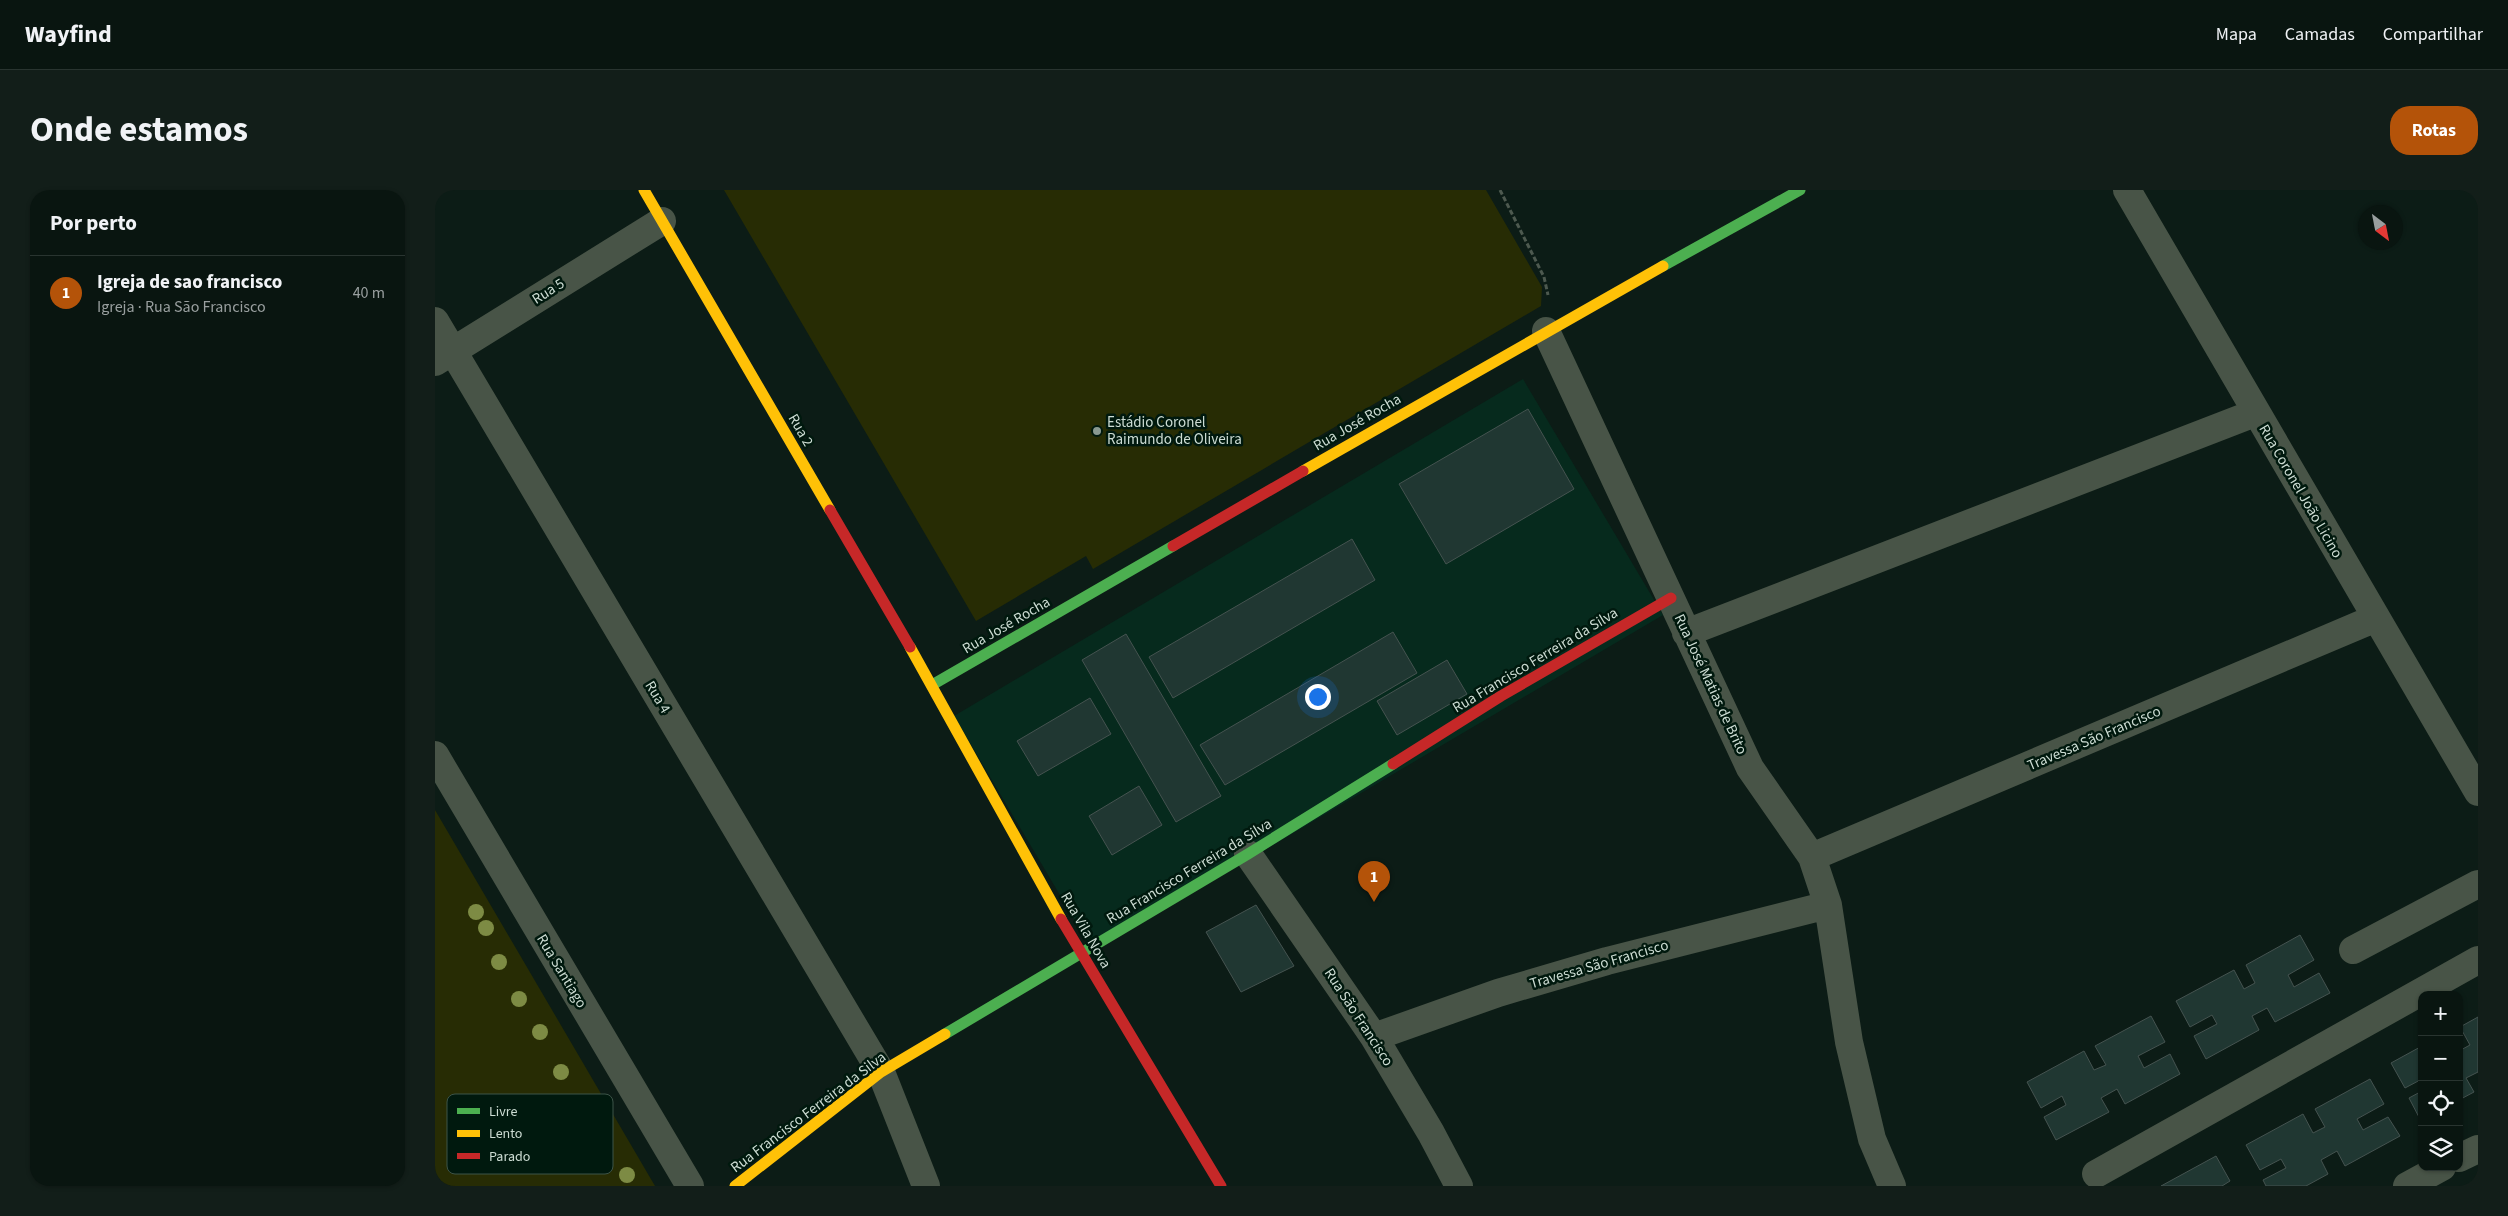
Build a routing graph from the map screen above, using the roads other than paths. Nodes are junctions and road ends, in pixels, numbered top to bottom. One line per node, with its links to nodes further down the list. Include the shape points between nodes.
1 (644, 190): 4 (street, Rua 2)
2 (1800, 190): 6 (street, Rua José Rocha)
3 (2127, 190): 8 (street, Rua Coronel João Licino)
4 (662, 221): 7 (street, Rua 5); 12 (street, Rua 2)
5 (435, 321): 7 (street, Rua 4)
6 (1546, 331): 9 (street, Rua José Matias de Brito); 12 (street, Rua José Rocha)
7 (443, 357): 23 (street, Rua 4)
8 (2255, 413): 10 (street, Rua Coronel João Licino); 11 (street)
9 (1671, 598): 11 (street, Rua José Matias de Brito); 15 (street, Rua Francisco Ferreira da Silva, via 1501,696)
10 (2376, 618): 14 (street, Rua Coronel João Licino); 16 (street, Travessa São Francisco)
11 (1686, 633): 16 (street, Rua José Matias de Brito, via 1750,768)
12 (932, 685): 20 (street, Rua Vila Nova)
13 (435, 755): 28 (street, Rua Santiago)
14 (2478, 792)
15 (1248, 854): 20 (street, Rua Francisco Ferreira da Silva); 22 (street, Rua São Francisco)
16 (1813, 857): 18 (street, Rua José Matias de Brito)
17 (2478, 884): 19 (street)
18 (1828, 905): 22 (street, Travessa São Francisco, via 1598,963 1498,993); 33 (street, Rua José Matias de Brito, via 1849,1042 1872,1139)
19 (2353, 950)
20 (1080, 953): 23 (street, Rua Francisco Ferreira da Silva); 31 (street, Rua Vila Nova)
21 (2478, 960): 27 (street)
22 (1374, 1037): 32 (street, Rua São Francisco)
23 (881, 1072): 29 (street, Rua Francisco Ferreira da Silva); 30 (street, Rua 4)
24 (2478, 1149): 25 (street)
25 (2463, 1156)
26 (2435, 1171): 34 (street)
27 (2096, 1174)
28 (690, 1186)
29 (735, 1186)
30 (926, 1186)
31 (1221, 1186)
32 (1459, 1186)
33 (1892, 1186)
34 (2407, 1186)

